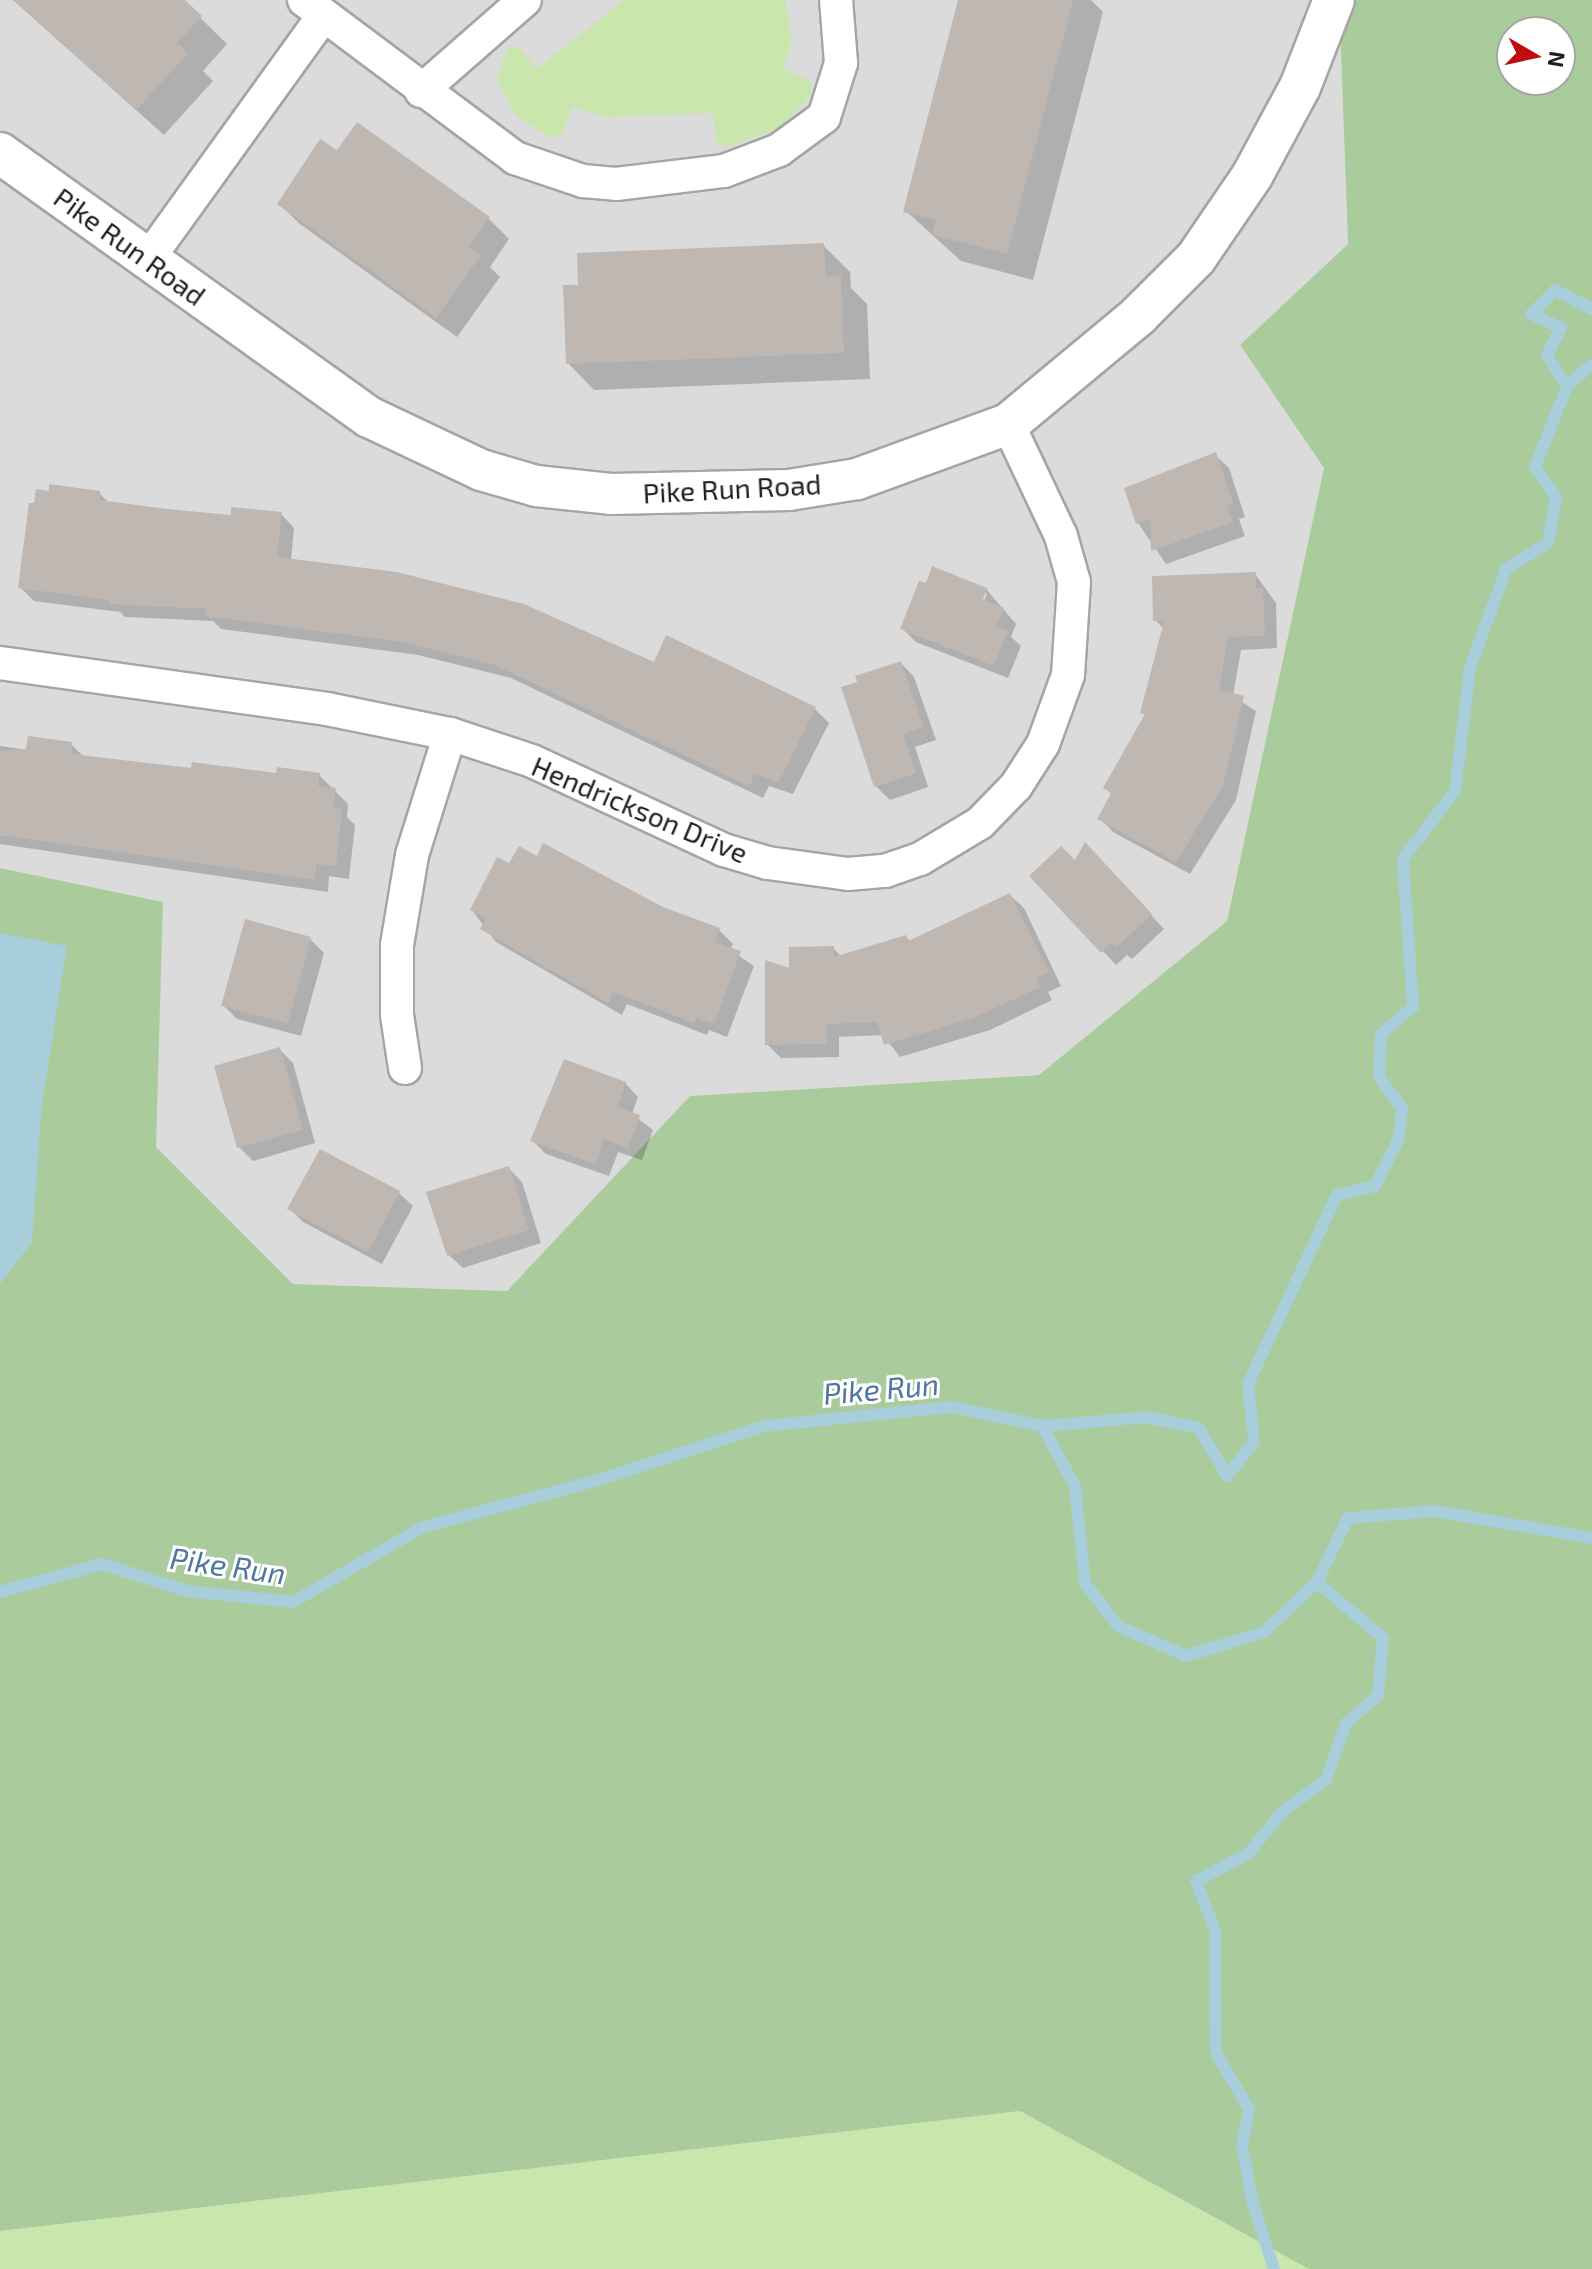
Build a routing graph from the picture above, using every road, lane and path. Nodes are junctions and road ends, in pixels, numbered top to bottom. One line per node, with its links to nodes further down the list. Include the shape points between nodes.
1 (525, 0): 5 (street)
2 (836, 0): 5 (street, via 841,63 824,117 779,150 724,171 616,184 583,181 515,158)
3 (1334, 0): 8 (street, Pike Run Road, via 1300,87 1252,176 1196,258 1138,316)
4 (314, 8): 5 (street); 7 (street)
5 (421, 91)
6 (0, 153): 7 (street, Pike Run Road)
7 (148, 259): 8 (street, Pike Run Road, via 369,417 481,470 536,486 611,494 789,490 857,479)
8 (1008, 424): 10 (street, Hendrickson Drive, via 1061,536 1074,582 1068,675 1043,744 1016,786 980,823 920,859 885,871 848,874 768,863 724,850 532,761)
9 (0, 663): 10 (street, Hendrickson Drive, via 327,709)
10 (450, 734): 11 (street, via 412,855 397,945 397,1015)
11 (405, 1068)

